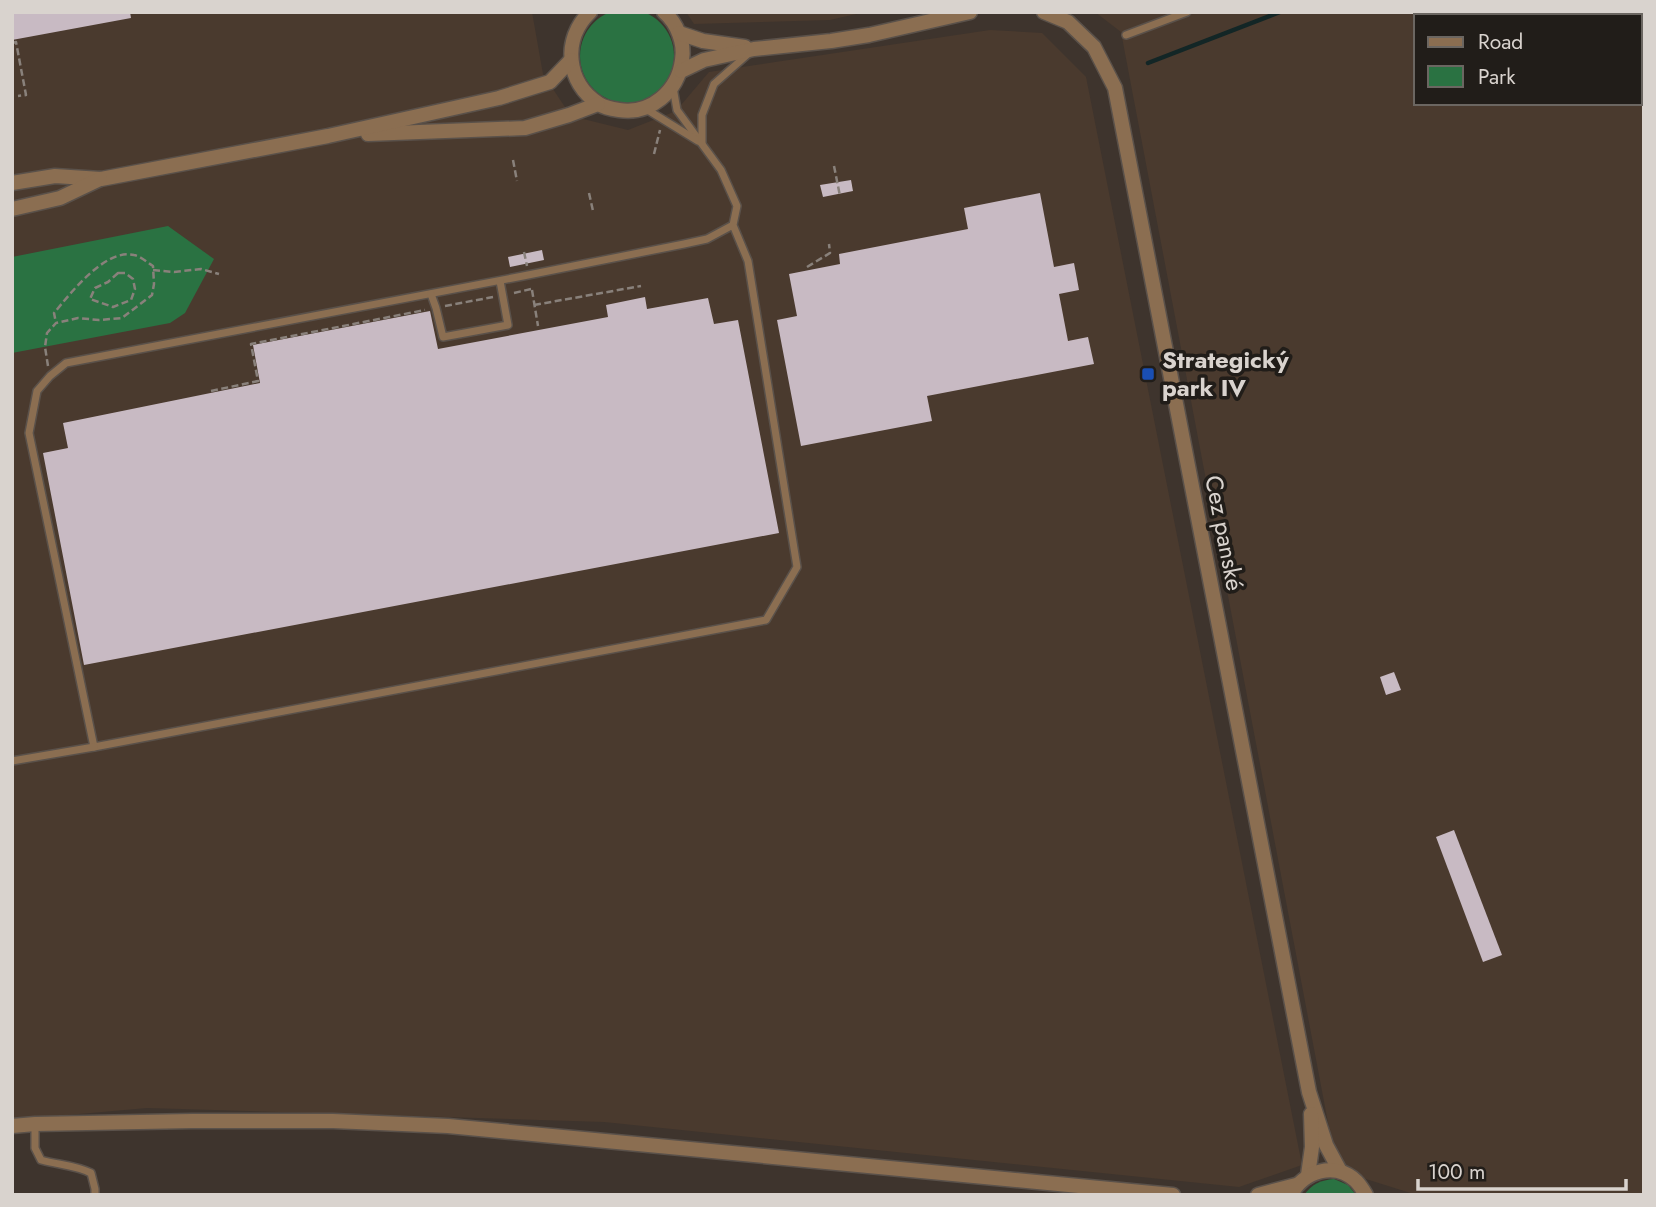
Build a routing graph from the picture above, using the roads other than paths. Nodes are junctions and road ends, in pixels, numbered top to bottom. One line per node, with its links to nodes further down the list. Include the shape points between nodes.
1 (664, 12): 6 (street)
2 (970, 12): 8 (street, via 869,35)
3 (1044, 12): 24 (street, Cez panské, via 1068,22 1094,47 1115,89)
4 (1187, 12): 7 (lane)
5 (584, 14): 9 (street)
6 (679, 33): 8 (street); 10 (street)
7 (1126, 35)
8 (754, 49): 10 (street, via 704,60); 15 (lane, via 713,84 702,114)
9 (570, 61): 12 (street, via 581,88); 14 (street, via 550,82 499,98)
10 (681, 71): 11 (street)
11 (673, 87): 13 (street); 15 (lane, via 677,110)
12 (598, 104): 13 (street, via 627,111); 14 (street, via 525,128)
13 (645, 108): 15 (lane)
14 (328, 136): 16 (street)
15 (702, 144): 19 (lane, via 721,170 737,206)
16 (101, 179): 17 (street, via 55,176); 18 (street, via 60,198)
17 (12, 183)
18 (12, 209)
19 (733, 225): 20 (lane, via 707,239); 22 (lane, via 748,261 797,567 765,620)
20 (500, 281): 21 (lane); 21 (lane, via 508,325 443,337)
21 (431, 294): 22 (lane, via 66,363 37,391 29,433)
22 (94, 747): 23 (lane)
23 (12, 761)
24 (1309, 1092): 27 (street, Cez panské, via 1326,1145); 28 (street, Cez panské, via 1312,1147)
25 (35, 1124): 26 (street); 30 (lane, via 35,1147 41,1160 91,1173); 31 (street, via 332,1121 448,1126)
26 (12, 1126)
27 (1340, 1171): 28 (street); 33 (street, via 1355,1180)
28 (1308, 1175): 29 (street)
29 (1293, 1190): 32 (street)
30 (95, 1195)
31 (1173, 1195)
32 (1258, 1195)
33 (1366, 1195)

